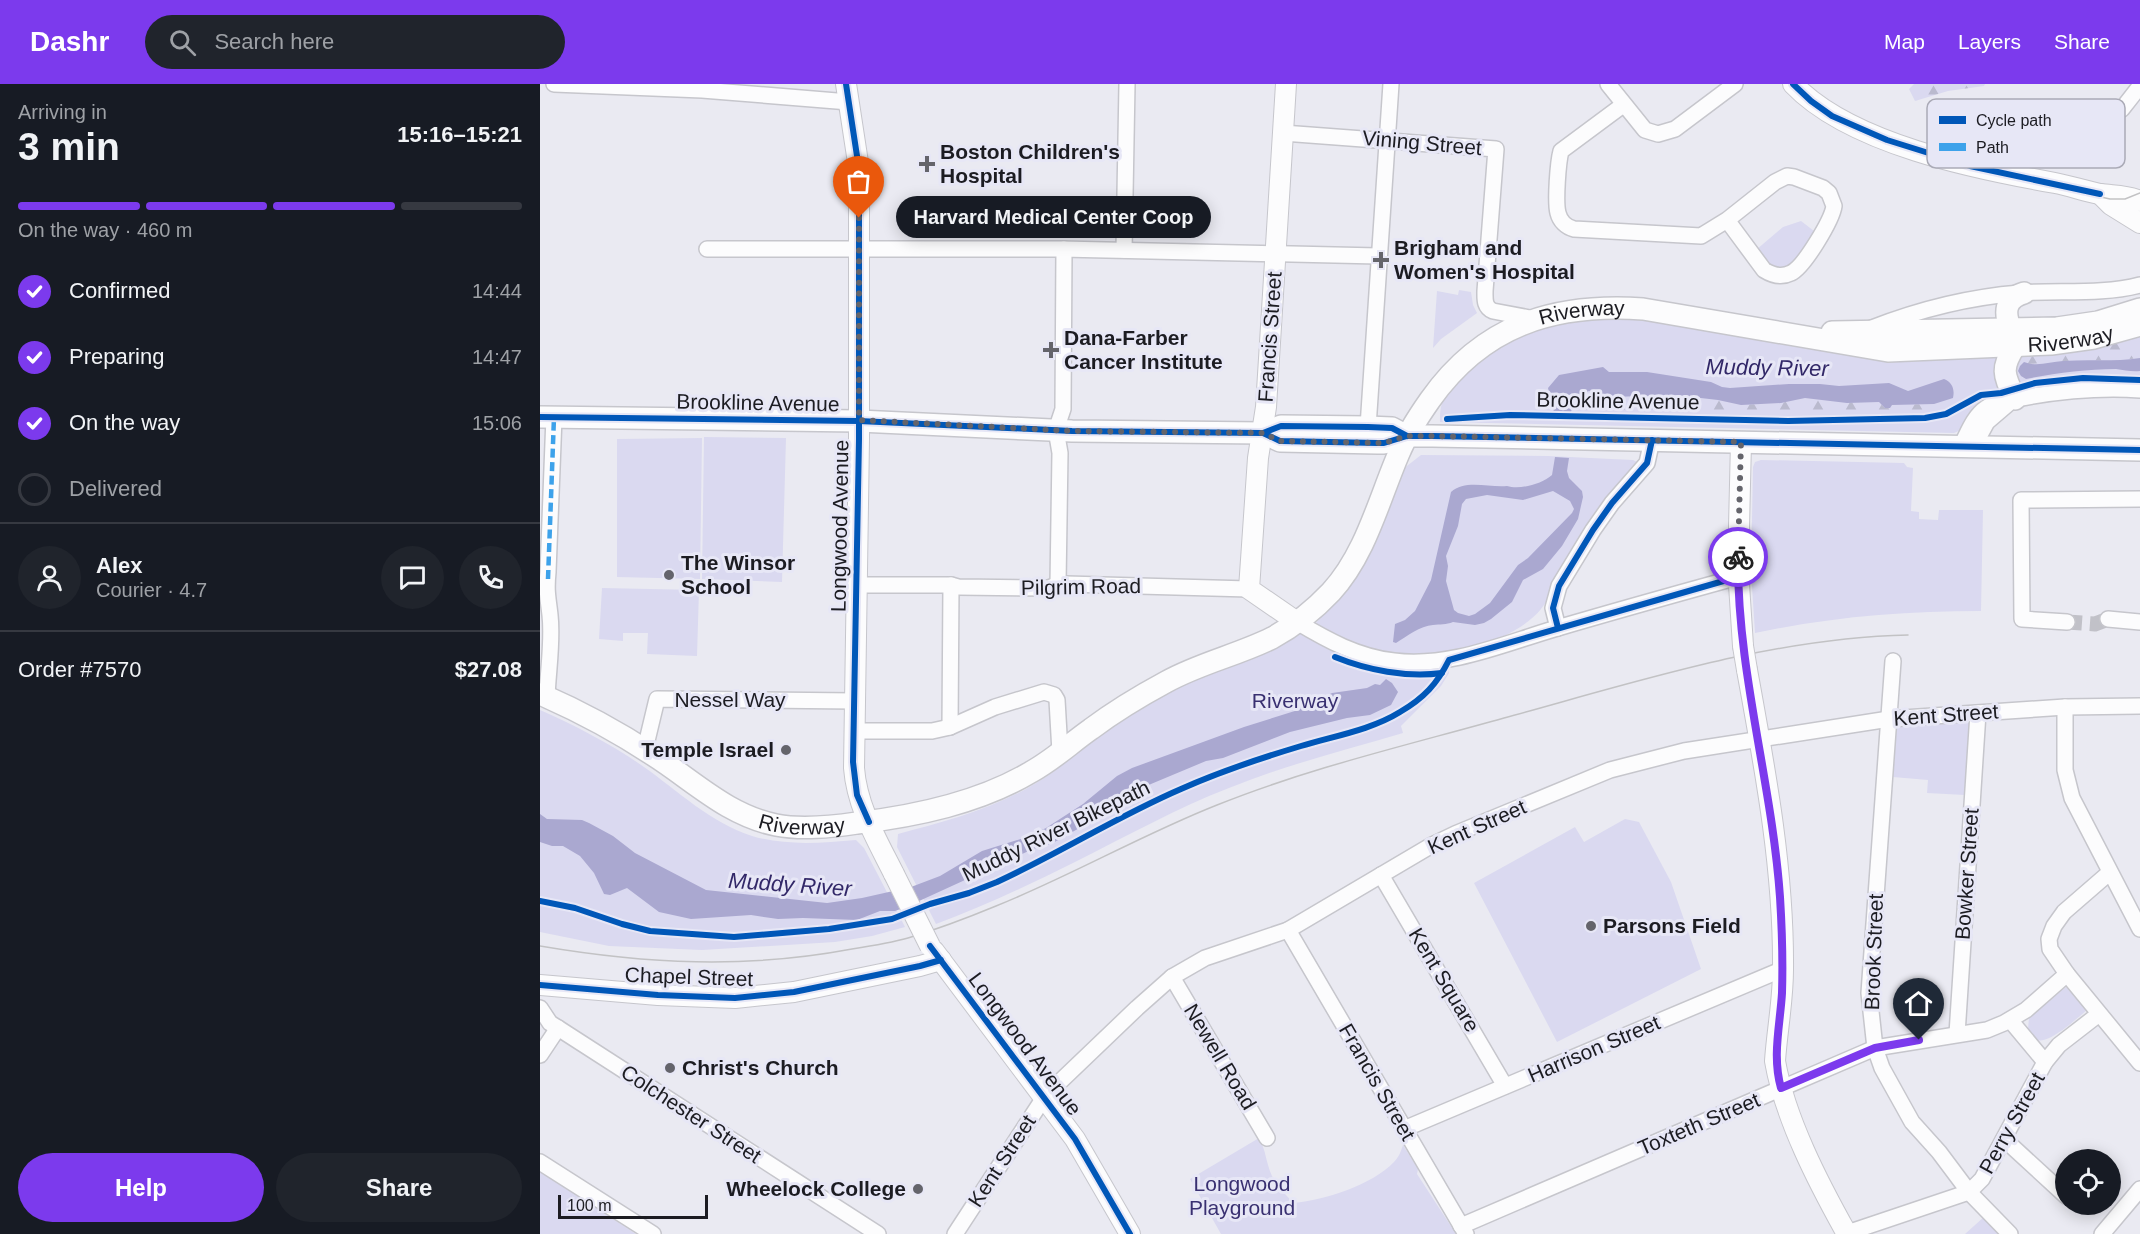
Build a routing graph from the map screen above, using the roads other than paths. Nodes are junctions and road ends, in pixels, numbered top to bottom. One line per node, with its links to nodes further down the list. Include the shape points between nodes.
1 (554, 84): 9 (street)
2 (1126, 84): 25 (street)
3 (1286, 84): 12 (main road, Francis Street)
4 (1391, 84): 13 (street)
5 (1608, 84): 10 (street)
6 (1735, 84): 10 (street, via 1675,129 1662,134 1644,130)
7 (1793, 84): 14 (main road, via 1818,107 1855,127)
8 (2140, 86): 11 (street)
9 (848, 93): 22 (main road, Longwood Avenue, via 859,162)
10 (1623, 105): 20 (street, via 1561,151 1557,208 1564,223 1574,229 1696,237)
11 (2125, 105)
12 (1283, 133): 13 (street, Vining Street); 26 (main road, Francis Street)
13 (1388, 140): 27 (street); 31 (street, Vining Street, via 1496,149 1485,291 1488,308)
14 (1927, 152)
15 (1981, 168): 17 (main road)
16 (1993, 168): 17 (street)
17 (1992, 171): 18 (main road)
18 (2105, 199): 19 (main road); 21 (main road)
19 (2139, 202)
20 (1727, 220): 20 (street, via 1764,270 1784,276 1802,263 1834,206 1823,188 1787,176)
21 (2140, 223)
22 (859, 248): 23 (street); 24 (street); 39 (main road, Longwood Avenue)
23 (707, 249)
24 (1064, 249): 25 (street); 41 (street, via 1063,409)
25 (1124, 250): 26 (street)
26 (1275, 253): 27 (street); 42 (main road, Francis Street)
27 (1378, 256): 40 (street)
28 (2140, 285): 29 (street)
29 (2024, 293): 33 (street, via 1921,311); 35 (highway, via 2007,304 2006,316)
30 (2140, 309): 35 (highway, Riverway, via 2080,326)
31 (1535, 319): 34 (highway, Riverway, via 1568,311 1621,308); 43 (highway, Riverway, via 1494,338 1465,359 1434,394)
32 (2140, 325): 35 (highway, Riverway, via 2078,341)
33 (1860, 332): 34 (highway, Riverway); 35 (highway, Riverway)
34 (1787, 333): 35 (highway, Riverway, via 1888,351)
35 (2013, 338): 37 (highway, via 2004,371)
36 (2140, 390): 37 (street, via 2077,389)
37 (2015, 399): 46 (street, via 1988,421)
38 (547, 417): 39 (highway, Brookline Avenue); 49 (street)
39 (859, 420): 41 (highway, Brookline Avenue); 52 (main road, Longwood Avenue)
40 (1368, 427): 42 (highway, Brookline Avenue, via 1281,426); 43 (highway, Brookline Avenue, via 1392,428)
41 (1056, 430): 42 (highway, Brookline Avenue); 51 (street, via 1060,453)
42 (1263, 433): 43 (highway, Brookline Avenue, via 1280,441 1384,443); 54 (main road, Francis Street, via 1257,463)
43 (1407, 436): 44 (highway, Brookline Avenue); 56 (highway, Riverway, via 1349,567 1328,595)
44 (1652, 440): 45 (highway, Brookline Avenue); 59 (street, via 1644,467 1612,503 1559,586 1553,608)
45 (1741, 442): 46 (highway, Brookline Avenue); 50 (main road)
46 (1967, 446): 47 (highway, Brookline Avenue)
47 (2140, 450)
48 (2140, 499): 57 (street, via 2021,500 2022,619)
49 (544, 579): 61 (street, via 550,615)
50 (1738, 579): 59 (street); 69 (main road, bridge, via 1743,646)
51 (1058, 584): 53 (street, Pilgrim Road, via 1049,588); 54 (street, Pilgrim Road)
52 (856, 585): 53 (street, Pilgrim Road); 62 (main road, Longwood Avenue)
53 (951, 585): 67 (street)
54 (1250, 589): 56 (main road)
55 (2108, 619): 58 (street)
56 (1297, 622): 59 (street, via 1351,650 1378,659 1407,662 1449,660); 71 (highway, Riverway, via 1267,640 1163,684)
57 (2067, 622)
58 (2140, 622)
59 (1558, 628)
60 (1893, 661): 66 (street, Brook Street)
61 (543, 695): 70 (highway, Riverway)
62 (854, 701): 68 (main road, Longwood Avenue); 70 (street, Nessel Way, via 657,699)
63 (2140, 706): 64 (street, Kent Street)
64 (2065, 707): 65 (street, Kent Street); 73 (street, via 2067,784)
65 (1978, 713): 66 (street, Kent Street); 86 (street, Bowker Street)
66 (1889, 718): 69 (street, Kent Street); 87 (street, Brook Street, via 1869,982)
67 (950, 727): 68 (street, via 932,731); 71 (street, via 995,707 1049,693 1057,700)
68 (854, 731): 72 (main road, Longwood Avenue, via 856,789)
69 (1758, 739): 74 (street, Kent Street, via 1665,755 1610,770 1455,834); 78 (main road, via 1776,855)
70 (645, 749): 72 (highway, Riverway, via 723,805 759,821 801,827)
71 (1060, 752): 72 (highway, Riverway, via 1021,778 989,792 918,814)
72 (869, 822): 77 (main road, Longwood Avenue, bridge)
73 (2109, 873): 76 (street); 79 (street, via 2064,912 2054,926 2050,949)
74 (1381, 875): 75 (street, Kent Street); 91 (street, Kent Square)
75 (1287, 930): 80 (street, Kent Street, via 1205,958); 94 (street, Francis Street)
76 (2140, 930)
77 (936, 953): 81 (main road, Chapel Street, via 920,966 795,992 735,998); 93 (main road, Longwood Avenue)
78 (1783, 969): 91 (street, Harrison Street); 92 (main road, via 1775,1061)
79 (2067, 974): 83 (street); 84 (street, Toxteth Street)
80 (1172, 977): 93 (street, Kent Street); 95 (street, Newell Road)
81 (540, 985)
82 (540, 1008): 85 (street, Colchester Street)
83 (2099, 1014): 89 (street, Perry Street, via 2059,1045); 90 (street)
84 (2010, 1020): 86 (street, Toxteth Street, via 1987,1030); 89 (street)
85 (558, 1028): 88 (street); 103 (street, Colchester Street)
86 (1957, 1034): 87 (street, Toxteth Street)
87 (1875, 1048): 92 (street, Toxteth Street); 100 (street, Brook Street, via 1912,1122)
88 (540, 1055)
89 (2045, 1062): 96 (street, Perry Street)
90 (2140, 1063)
91 (1505, 1086): 94 (street, Harrison Street)
92 (1781, 1088): 101 (street, Toxteth Street); 106 (main road, via 1814,1172)
93 (1045, 1096): 104 (street, Kent Street); 105 (main road, Longwood Avenue, via 1076,1139)
94 (1404, 1129): 101 (street, Francis Street)
95 (1267, 1138)
96 (2004, 1139): 98 (street); 100 (street, Perry Street, via 1982,1179)
97 (540, 1162): 102 (street)
98 (2055, 1186)
99 (2140, 1189): 108 (street)
100 (1969, 1192): 106 (street, Perry Street); 107 (street, Brook Street)
101 (1463, 1230)
102 (653, 1234)
103 (878, 1234)
104 (955, 1234)
105 (1130, 1234)
106 (1846, 1234)
107 (2010, 1234)
108 (2102, 1234)

